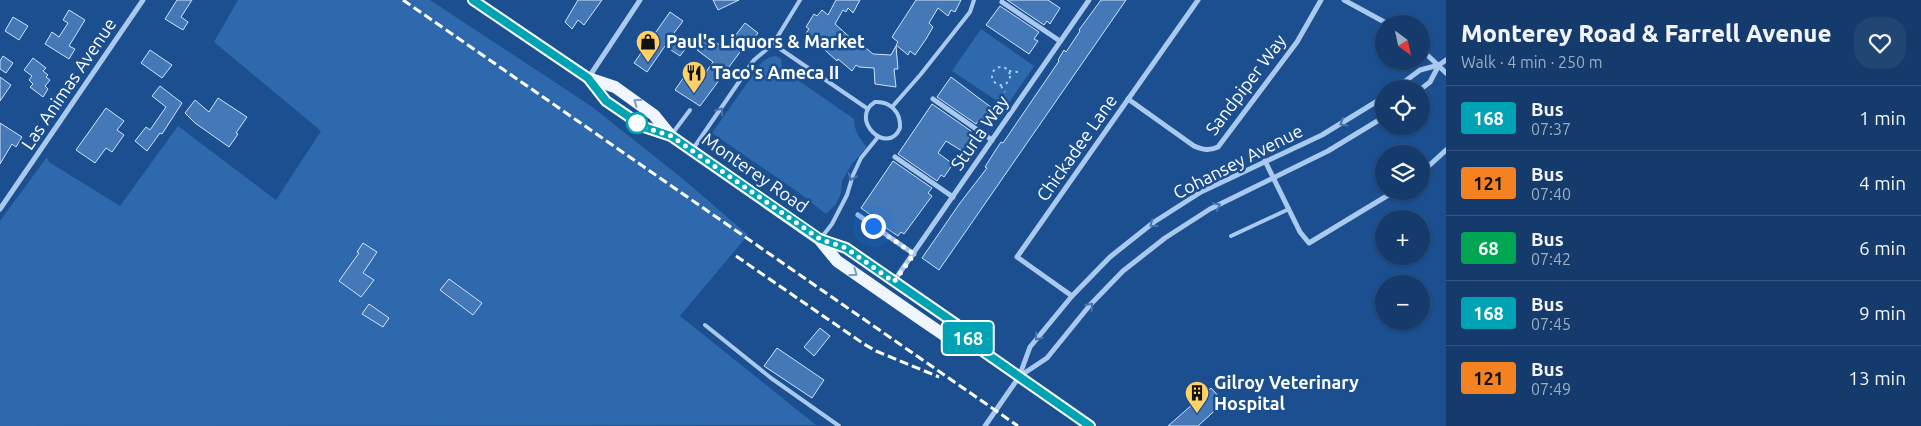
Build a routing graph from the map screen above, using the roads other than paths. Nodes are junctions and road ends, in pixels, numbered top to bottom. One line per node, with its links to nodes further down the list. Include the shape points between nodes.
1 (143, 0): 40 (street, Las Animas Avenue)
2 (473, 0): 18 (main road, Monterey Road)
3 (640, 0): 18 (street)
4 (800, 0): 13 (lane)
5 (974, 0): 24 (lane, via 970,12)
6 (1089, 0): 12 (street, Sturla Way)
7 (1198, 0): 22 (street, Chickadee Lane)
8 (1320, 0): 22 (street, Sandpiper Way, via 1296,42 1218,147 1202,150 1194,146)
9 (1344, 0): 11 (street)
10 (1002, 2): 12 (street)
11 (1375, 17)
12 (1060, 42): 30 (street, Sturla Way)
13 (773, 44): 25 (lane); 32 (lane, one-way to 13, via 754,60)
14 (1430, 57): 16 (street)
15 (1446, 60): 16 (street)
16 (1439, 65): 17 (street); 19 (street, via 1420,70); 20 (street)
17 (1446, 73)
18 (588, 78): 28 (main road, Monterey Road, via 606,101 644,127)
19 (1407, 80)
20 (1430, 82)
21 (933, 99): 30 (street)
22 (1128, 99): 46 (street, Chickadee Lane, via 1017,257)
23 (1375, 103): 34 (street, Cohansey Avenue, one-way to 34, via 1322,135)
24 (892, 107): 25 (lane, via 875,102); 29 (lane, via 900,121 898,133 888,139)
25 (868, 109): 29 (lane, via 868,125)
26 (690, 110): 28 (lane)
27 (1375, 122): 36 (street, Cohansey Avenue, via 1328,151)
28 (671, 136): 32 (main road, Monterey Road)
29 (878, 137): 43 (lane, one-way to 43, via 860,158 847,195)
30 (992, 140): 37 (street, Sturla Way)
31 (1446, 150): 35 (street)
32 (692, 151): 43 (main road, Monterey Road)
33 (895, 157): 37 (street)
34 (1265, 161): 36 (street); 46 (street, Cohansey Avenue, one-way to 46, via 1201,192 1154,222 1110,257)
35 (1430, 165)
36 (1273, 178): 39 (street); 49 (street, Cohansey Avenue, one-way to 36, via 1047,358 1123,271 1210,209)
37 (953, 197): 44 (street, Sturla Way)
38 (1380, 200): 39 (street, via 1309,243)
39 (1288, 208): 42 (lane)
40 (0, 209)
41 (858, 215): 44 (street)
42 (1231, 236)
43 (820, 239): 45 (main road, Monterey Road, via 846,248); 48 (main road, Monterey Road, one-way to 48, via 837,261 922,320 947,337)
44 (914, 254): 45 (street, Sturla Way)
45 (894, 282): 48 (main road, Monterey Road, via 956,324)
46 (1072, 296): 49 (street, Cohansey Avenue, one-way to 49, via 1030,347)
47 (705, 325): 50 (lane, via 771,378)
48 (974, 345): 49 (main road, Monterey Road)
49 (1020, 377): 51 (street, Cohansey Avenue); 52 (main road, Monterey Road)
50 (839, 426)
51 (985, 426)
52 (1090, 426)

